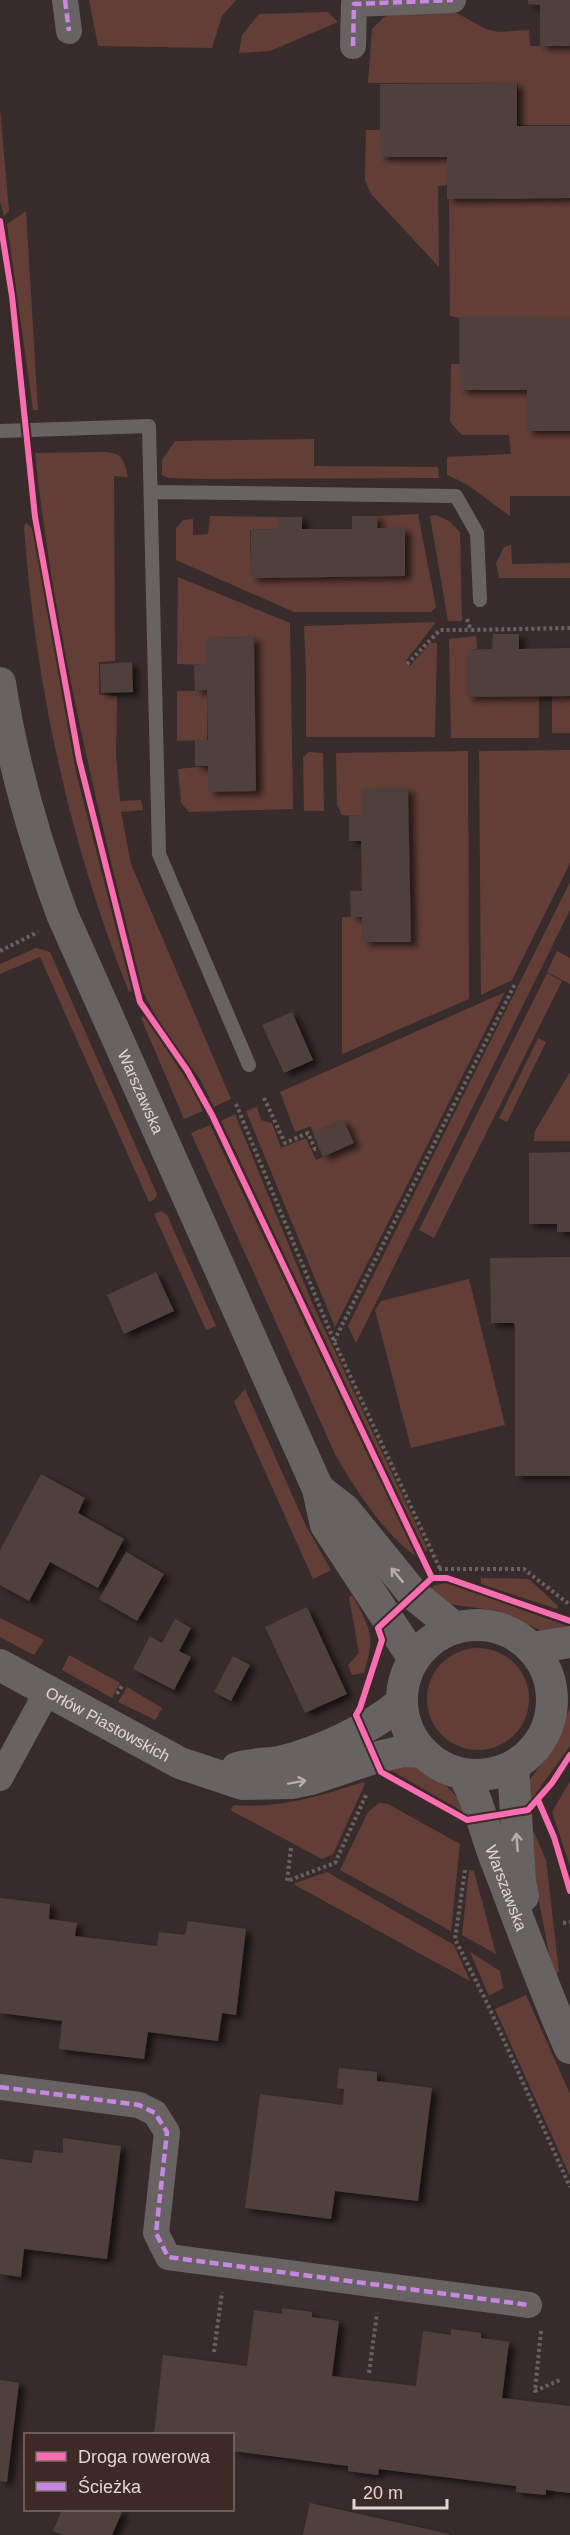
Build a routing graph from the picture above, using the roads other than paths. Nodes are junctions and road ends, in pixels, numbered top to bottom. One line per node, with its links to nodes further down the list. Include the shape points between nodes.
1 (65, 0): 3 (street)
2 (453, 0): 4 (street, via 354,4)
3 (69, 31)
4 (353, 46)
5 (0, 431): 6 (lane, via 149,426)
6 (152, 492): 7 (lane, via 456,496 477,533); 9 (lane, via 159,854)
7 (480, 600)
8 (0, 683): 10 (street, Warszawska, via 30,822 62,914)
9 (249, 1065)
10 (318, 1489): 11 (street, Warszawska, one-way to 10, via 421,1582); 14 (street, Warszawska, via 326,1525)
11 (455, 1628): 13 (street, via 496,1627); 14 (street, via 431,1640)
12 (570, 1642): 13 (street)
13 (531, 1648): 17 (street, via 550,1683)
14 (414, 1659): 18 (street, via 406,1673)
15 (0, 1665): 16 (street, Orłów Piastowskich)
16 (48, 1690): 21 (street, Orłów Piastowskich, via 180,1763); 23 (street)
17 (561, 1693): 20 (street, via 541,1739)
18 (401, 1703): 19 (street, via 412,1738); 21 (street, via 362,1728 313,1751)
19 (422, 1752): 21 (street, Orłów Piastowskich, one-way to 19, via 243,1784 291,1783 403,1751); 22 (street, via 441,1766)
20 (513, 1766): 22 (street, via 489,1774); 24 (street, Warszawska, one-way to 20, via 520,1882)
21 (219, 1774)
22 (463, 1774): 24 (street, Warszawska, via 471,1786)
23 (0, 1778)
24 (550, 2002): 25 (street, Warszawska)
25 (570, 2048)
26 (0, 2087): 27 (street, via 139,2105 156,2113 167,2132 156,2233 168,2257)
27 (529, 2305)

